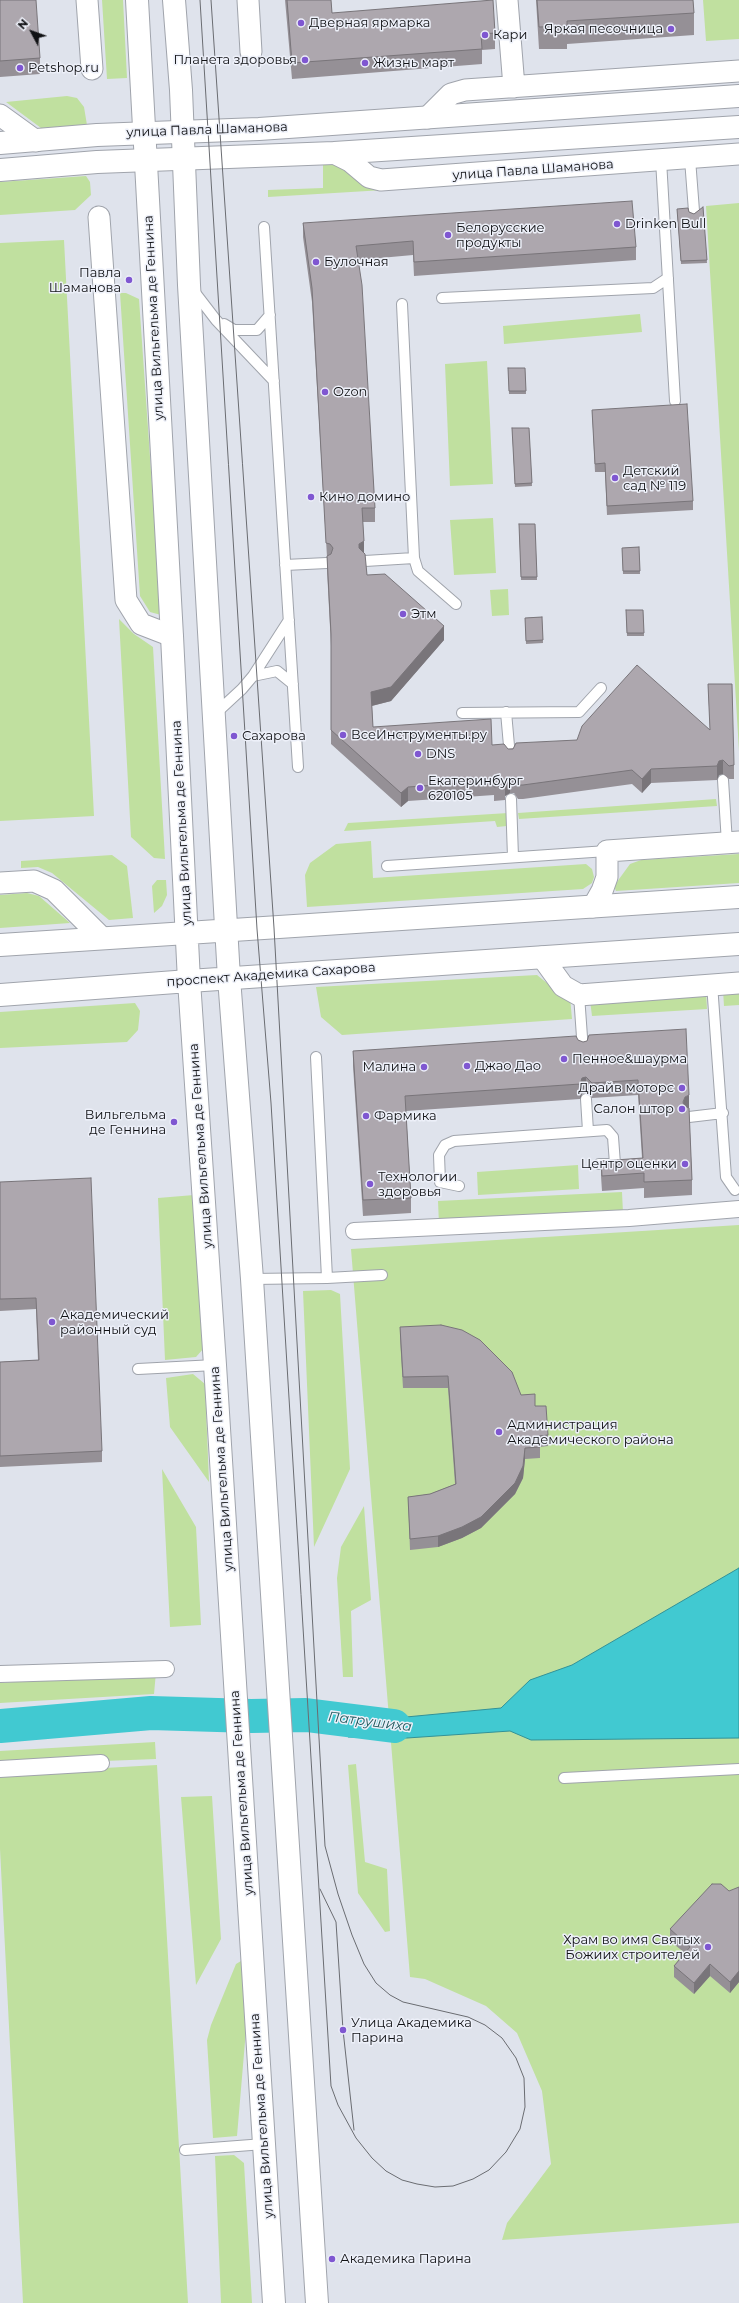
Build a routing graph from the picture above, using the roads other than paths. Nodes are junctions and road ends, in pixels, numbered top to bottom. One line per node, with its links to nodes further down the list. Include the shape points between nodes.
1 (87, 0): 7 (street)
2 (137, 0): 15 (street, улица Вильгельма де Геннина)
3 (174, 0): 14 (street)
4 (248, 0): 6 (street)
5 (508, 0): 9 (street)
6 (251, 52)
7 (92, 69)
8 (739, 71): 9 (street)
9 (514, 87): 12 (street, via 464,90 452,94)
10 (739, 96): 12 (street, улица Павла Шаманова)
11 (0, 115): 16 (street)
12 (427, 118): 14 (street, улица Павла Шаманова)
13 (739, 127): 18 (street, улица Павла Шаманова)
14 (182, 132): 15 (street, улица Павла Шаманова); 20 (street)
15 (144, 133): 16 (street, улица Павла Шаманова); 22 (street, улица Вильгельма де Геннина)
16 (36, 141): 17 (street, улица Павла Шаманова)
17 (0, 144)
18 (334, 153): 20 (street, улица Павла Шаманова); 23 (street, улица Павла Шаманова, via 350,161 369,177 381,180)
19 (739, 154): 21 (street, улица Павла Шаманова)
20 (184, 159): 22 (street, улица Павла Шаманова); 29 (street)
21 (690, 159): 23 (street, улица Павла Шаманова); 25 (lane)
22 (146, 160): 24 (street, улица Павла Шаманова); 42 (street, улица Вильгельма де Геннина)
23 (661, 160): 28 (lane)
24 (0, 170)
25 (694, 211)
26 (99, 217): 42 (street, via 126,600 141,624)
27 (264, 226): 32 (lane)
28 (668, 278): 30 (lane, via 653,288); 35 (lane)
29 (189, 285): 33 (lane); 48 (street)
30 (442, 298)
31 (402, 304): 36 (lane)
32 (270, 315): 33 (lane, via 257,330 234,330); 34 (lane)
33 (216, 320): 34 (lane)
34 (274, 381): 39 (lane)
35 (675, 401)
36 (414, 558): 37 (lane); 40 (lane, via 418,571)
37 (364, 561)
38 (326, 563): 39 (lane)
39 (286, 565): 41 (lane)
40 (456, 604)
41 (289, 620): 43 (lane); 44 (lane)
42 (172, 636): 61 (street, улица Вильгельма де Геннина)
43 (253, 676): 44 (lane, via 277,671); 48 (lane)
44 (293, 684): 50 (lane)
45 (601, 688): 46 (lane, via 579,712)
46 (506, 712): 47 (lane); 49 (lane)
47 (462, 713)
48 (215, 714): 60 (street)
49 (510, 757)
50 (298, 767)
51 (723, 780): 53 (lane)
52 (511, 800): 55 (lane)
53 (733, 842): 54 (street)
54 (607, 851): 55 (lane); 59 (street, via 607,876)
55 (513, 857): 56 (lane)
56 (387, 866)
57 (0, 883): 62 (street, via 34,881 54,890)
58 (739, 897): 59 (street)
59 (593, 907): 60 (street)
60 (226, 931): 61 (street); 66 (street)
61 (187, 933): 62 (street); 67 (street, улица Вильгельма де Геннина)
62 (102, 938): 64 (street)
63 (739, 944): 65 (street, проспект Академика Сахарова)
64 (0, 945)
65 (542, 957): 66 (street, проспект Академика Сахарова); 71 (street, via 564,986)
66 (229, 978): 67 (street, проспект Академика Сахарова); 85 (street)
67 (189, 981): 70 (street, проспект Академика Сахарова); 86 (street, улица Вильгельма де Геннина)
68 (739, 983): 69 (street)
69 (712, 984): 71 (street); 75 (lane)
70 (0, 995)
71 (579, 995): 72 (lane)
72 (583, 1051)
73 (316, 1057): 84 (lane)
74 (586, 1099): 77 (lane)
75 (723, 1112): 76 (lane); 80 (lane, via 726,1177)
76 (689, 1116)
77 (588, 1131): 78 (lane, via 607,1130 613,1137 615,1164); 79 (lane, via 454,1141 445,1145 439,1154 440,1182)
78 (599, 1164)
79 (459, 1186)
80 (735, 1190)
81 (739, 1209): 82 (street, via 629,1218)
82 (354, 1232)
83 (382, 1275): 84 (lane)
84 (327, 1278): 85 (lane)
85 (252, 1279): 97 (street)
86 (215, 1365): 87 (lane); 94 (street, улица Вильгельма де Геннина)
87 (138, 1370)
88 (166, 1669): 89 (street)
89 (0, 1674)
90 (101, 1763): 92 (street)
91 (739, 1768): 93 (lane)
92 (0, 1769)
93 (564, 1778)
94 (264, 2144): 95 (lane); 96 (street, улица Вильгельма де Геннина)
95 (185, 2150)
96 (274, 2303)
97 (317, 2303)

